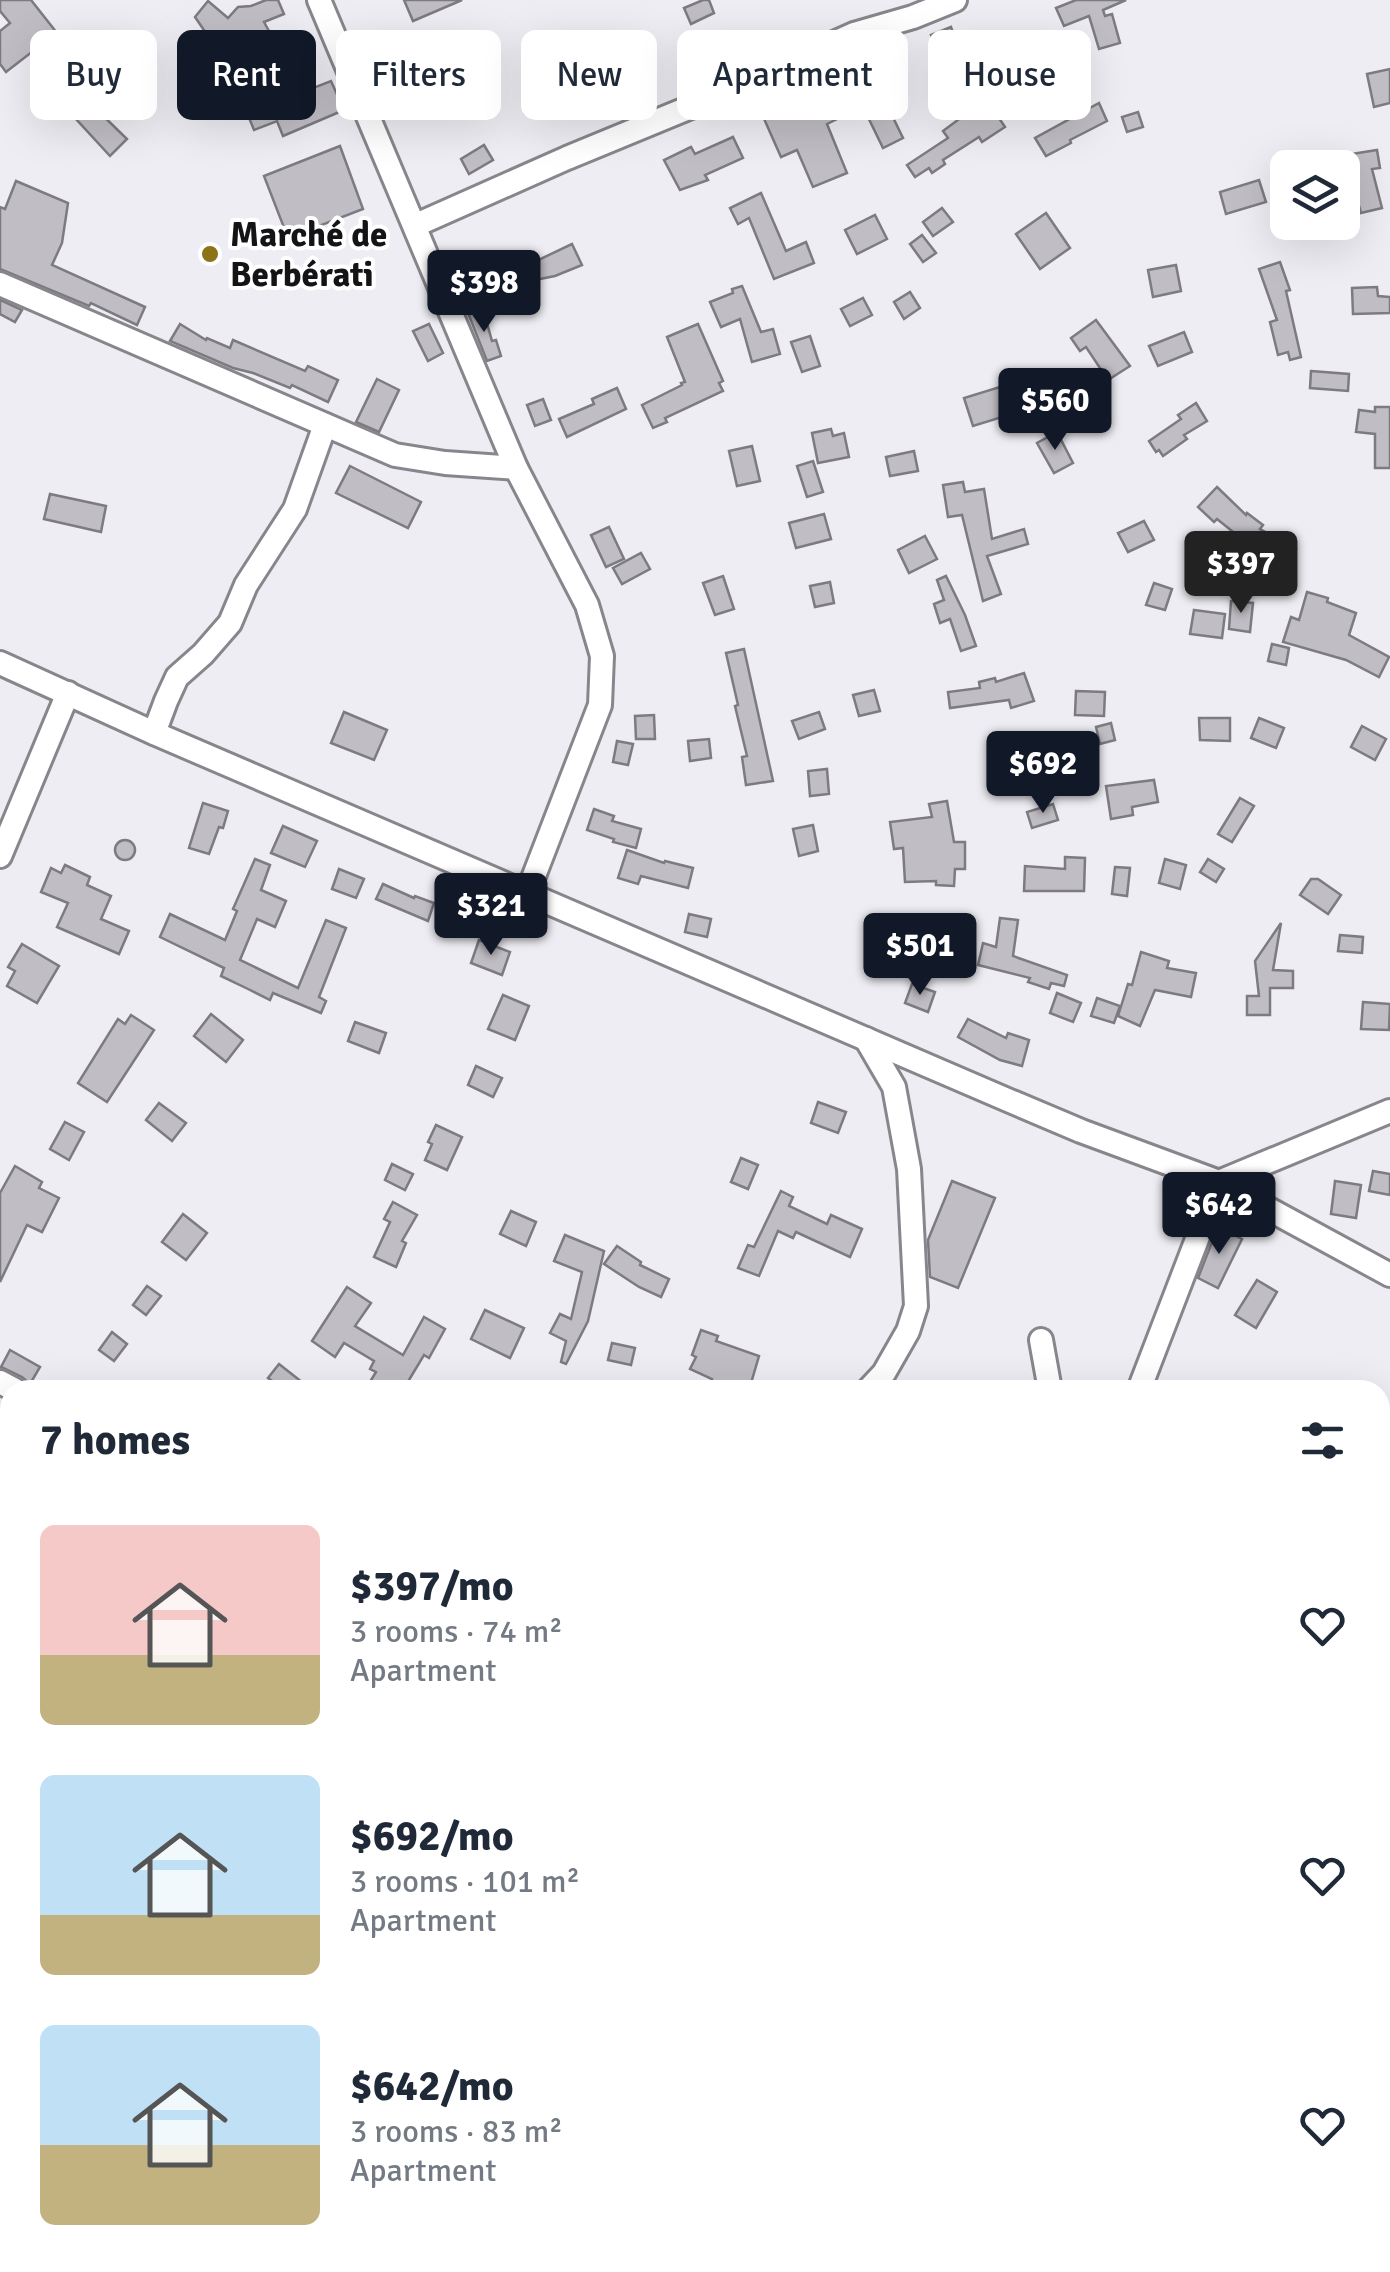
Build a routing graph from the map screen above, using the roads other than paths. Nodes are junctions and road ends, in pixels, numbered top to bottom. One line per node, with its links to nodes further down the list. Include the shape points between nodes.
1 (319, 0): 3 (street)
2 (955, 0): 3 (street, via 854,34)
3 (416, 225): 6 (street)
4 (0, 284): 5 (street)
5 (325, 425): 6 (street, via 395,455); 9 (street, via 295,509 230,623 177,677)
6 (516, 468): 11 (street, via 586,605 602,656 600,705)
7 (0, 663): 8 (street)
8 (68, 694): 9 (street); 10 (street)
9 (154, 733): 11 (street)
10 (0, 856)
11 (526, 894): 12 (street)
12 (866, 1039): 14 (street); 17 (street, via 894,1087 909,1169 916,1306)
13 (1390, 1112): 14 (street)
14 (1219, 1182): 15 (street); 19 (street)
15 (1390, 1276)
16 (1041, 1340): 18 (street)
17 (877, 1380)
18 (1048, 1380)
19 (1143, 1380)

